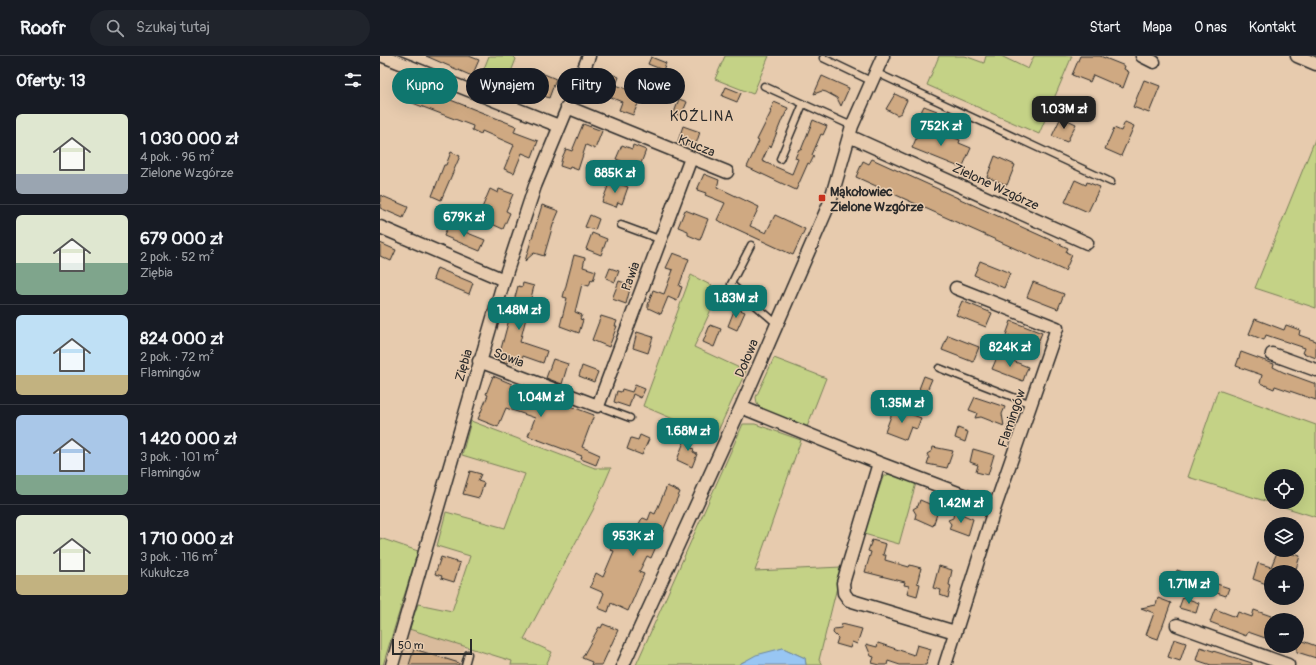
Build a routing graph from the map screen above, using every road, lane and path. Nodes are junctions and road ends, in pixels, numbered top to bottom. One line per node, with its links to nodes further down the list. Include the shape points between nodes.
1 (384, 56): 13 (street)
2 (588, 56): 12 (street, Ziębia)
3 (882, 56): 9 (street, Dołowa)
4 (1142, 56): 7 (street)
5 (1297, 56): 8 (street)
6 (823, 58): 9 (lane)
7 (1154, 62)
8 (1316, 64)
9 (873, 77): 14 (street, Dołowa); 18 (lane)
10 (764, 86): 11 (lane)
11 (803, 104): 14 (lane); 16 (lane)
12 (567, 107): 13 (street, Ziębia); 15 (street, Krucza)
13 (559, 126): 24 (street, Ziębia, via 535,186)
14 (851, 131): 22 (street, Zielone Wzgórze); 26 (street, Dołowa, via 830,202)
15 (692, 158): 17 (street, Krucza); 21 (street, Pawia)
16 (780, 160)
17 (727, 172)
18 (1111, 182)
19 (621, 225): 21 (lane)
20 (380, 227): 24 (street)
21 (659, 239): 32 (street, Pawia)
22 (1087, 243)
23 (751, 245): 26 (lane, via 731,284)
24 (504, 280): 28 (street, Ziębia)
25 (956, 288): 31 (street, Flamingów, via 1057,328)
26 (776, 323): 33 (street, Dołowa)
27 (1272, 354): 30 (street)
28 (479, 361): 32 (street, Sowia); 41 (street, Ziębia)
29 (939, 368): 31 (lane)
30 (1316, 370)
31 (1030, 404): 36 (street, Flamingów)
32 (598, 406): 34 (lane)
33 (741, 407): 35 (street); 43 (street, Dołowa)
34 (630, 418)
35 (879, 463): 36 (street); 38 (street, via 843,583 844,593 849,600)
36 (995, 507): 38 (street, Flamingów)
37 (1177, 624): 40 (street)
38 (955, 632): 44 (street, Flamingów)
39 (468, 654): 42 (lane)
40 (1281, 664)
41 (392, 665)
42 (465, 665)
43 (623, 665)
44 (945, 665)

